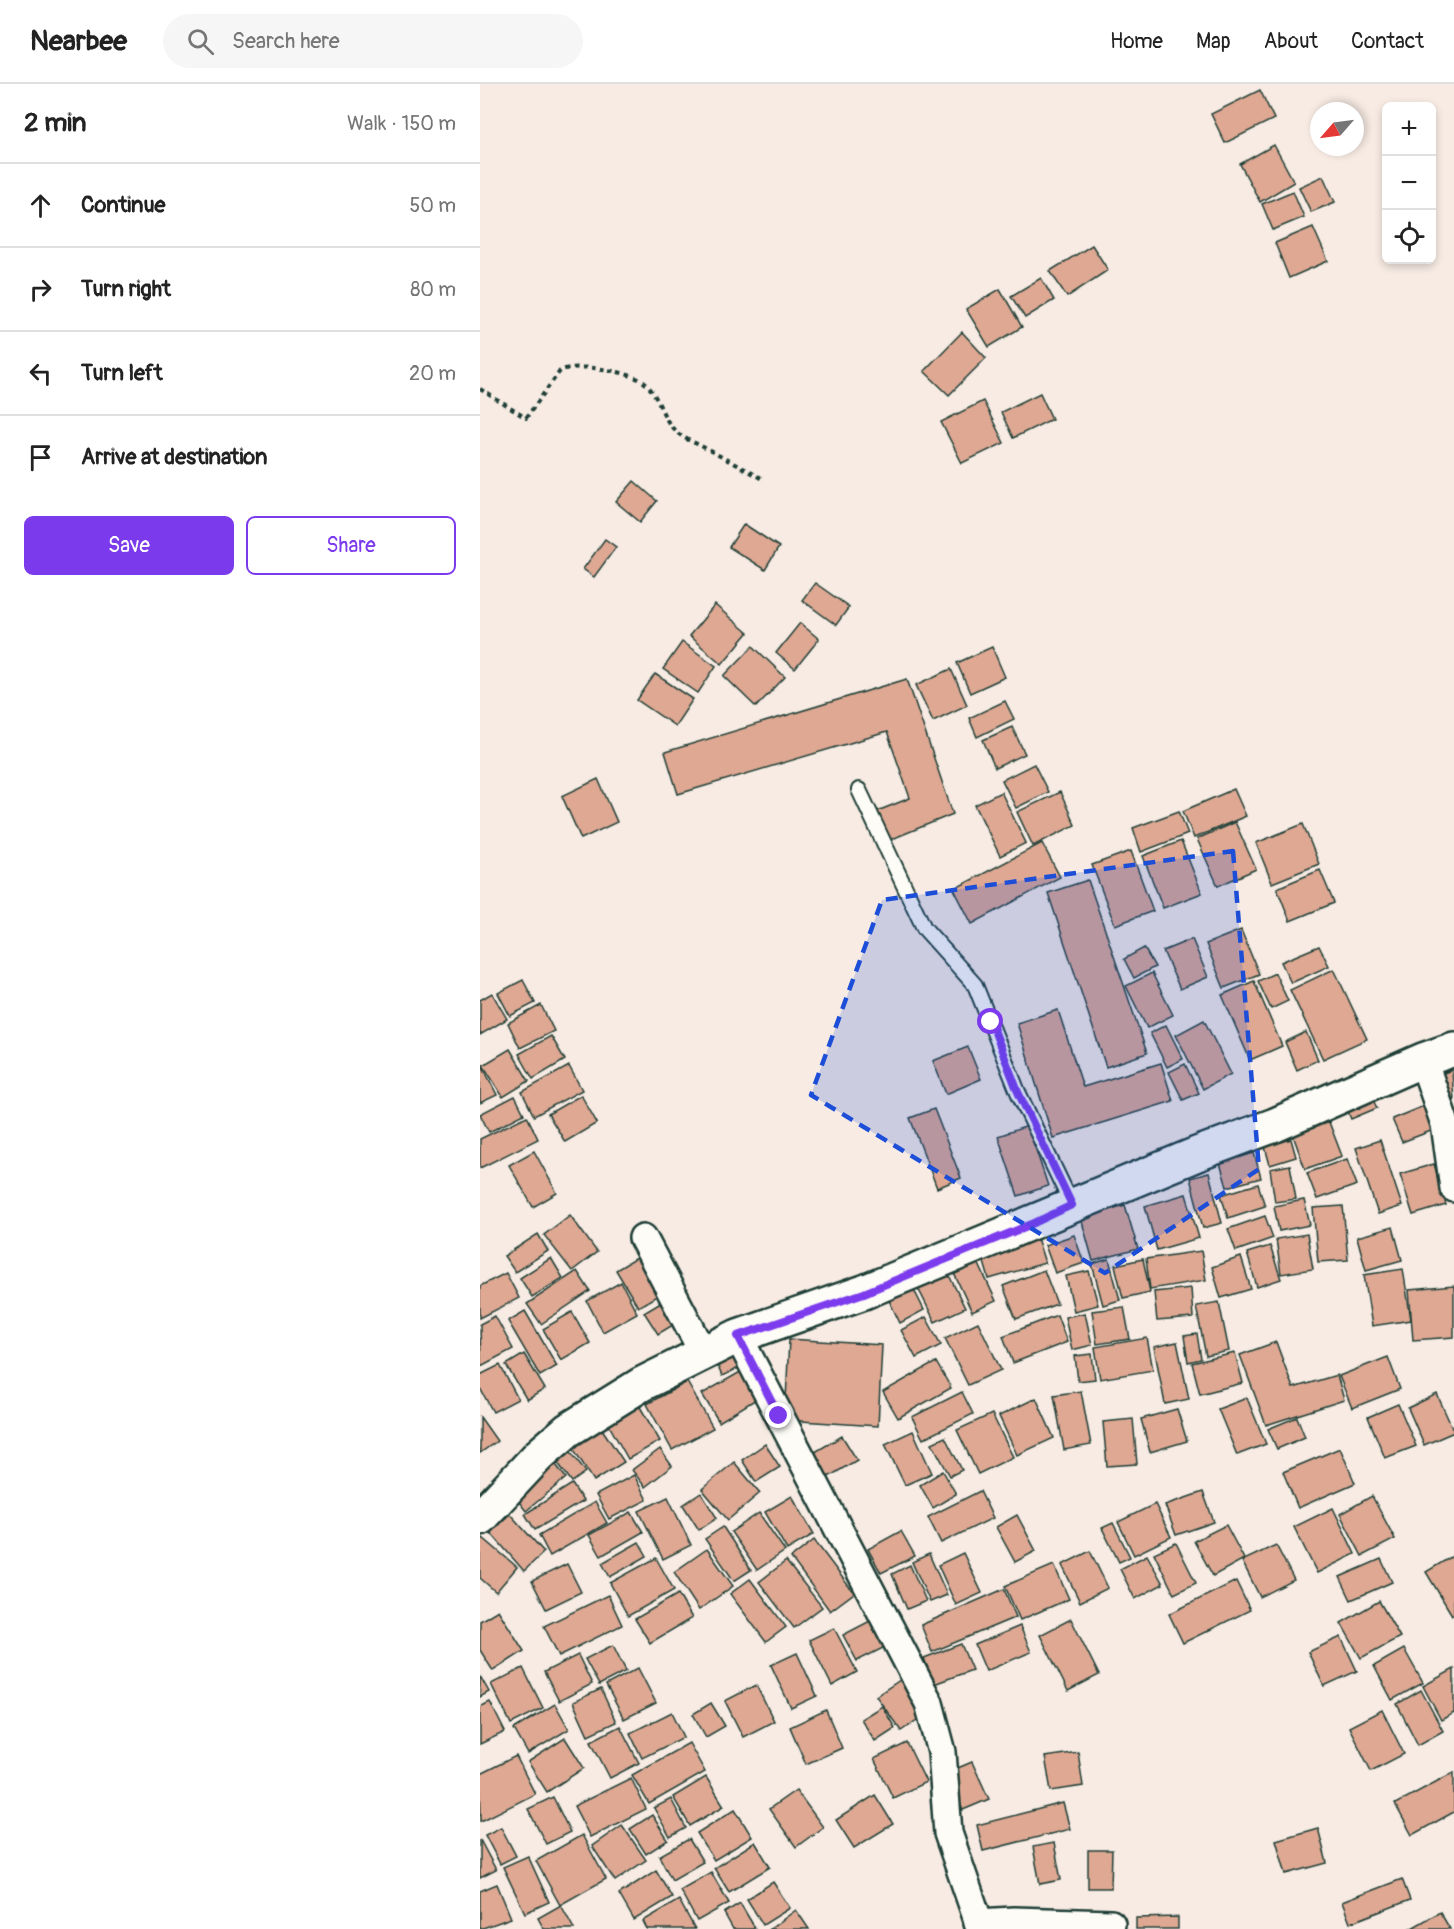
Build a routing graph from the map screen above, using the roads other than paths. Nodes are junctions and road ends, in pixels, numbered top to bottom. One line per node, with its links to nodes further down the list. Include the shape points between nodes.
1 (859, 790): 5 (lane, via 924,928 975,985 1018,1092)
2 (1454, 1049): 3 (street)
3 (1422, 1060): 4 (street, via 1445,1124); 5 (street, via 1275,1125)
4 (1454, 1188)
5 (1072, 1205): 7 (street, via 864,1293)
6 (643, 1238): 8 (street)
7 (738, 1336): 8 (street); 11 (street, via 929,1703 942,1752 948,1833)
8 (700, 1345): 9 (street, via 568,1430)
9 (480, 1518)
10 (1111, 1924): 11 (street, via 1014,1921)
11 (979, 1926)

